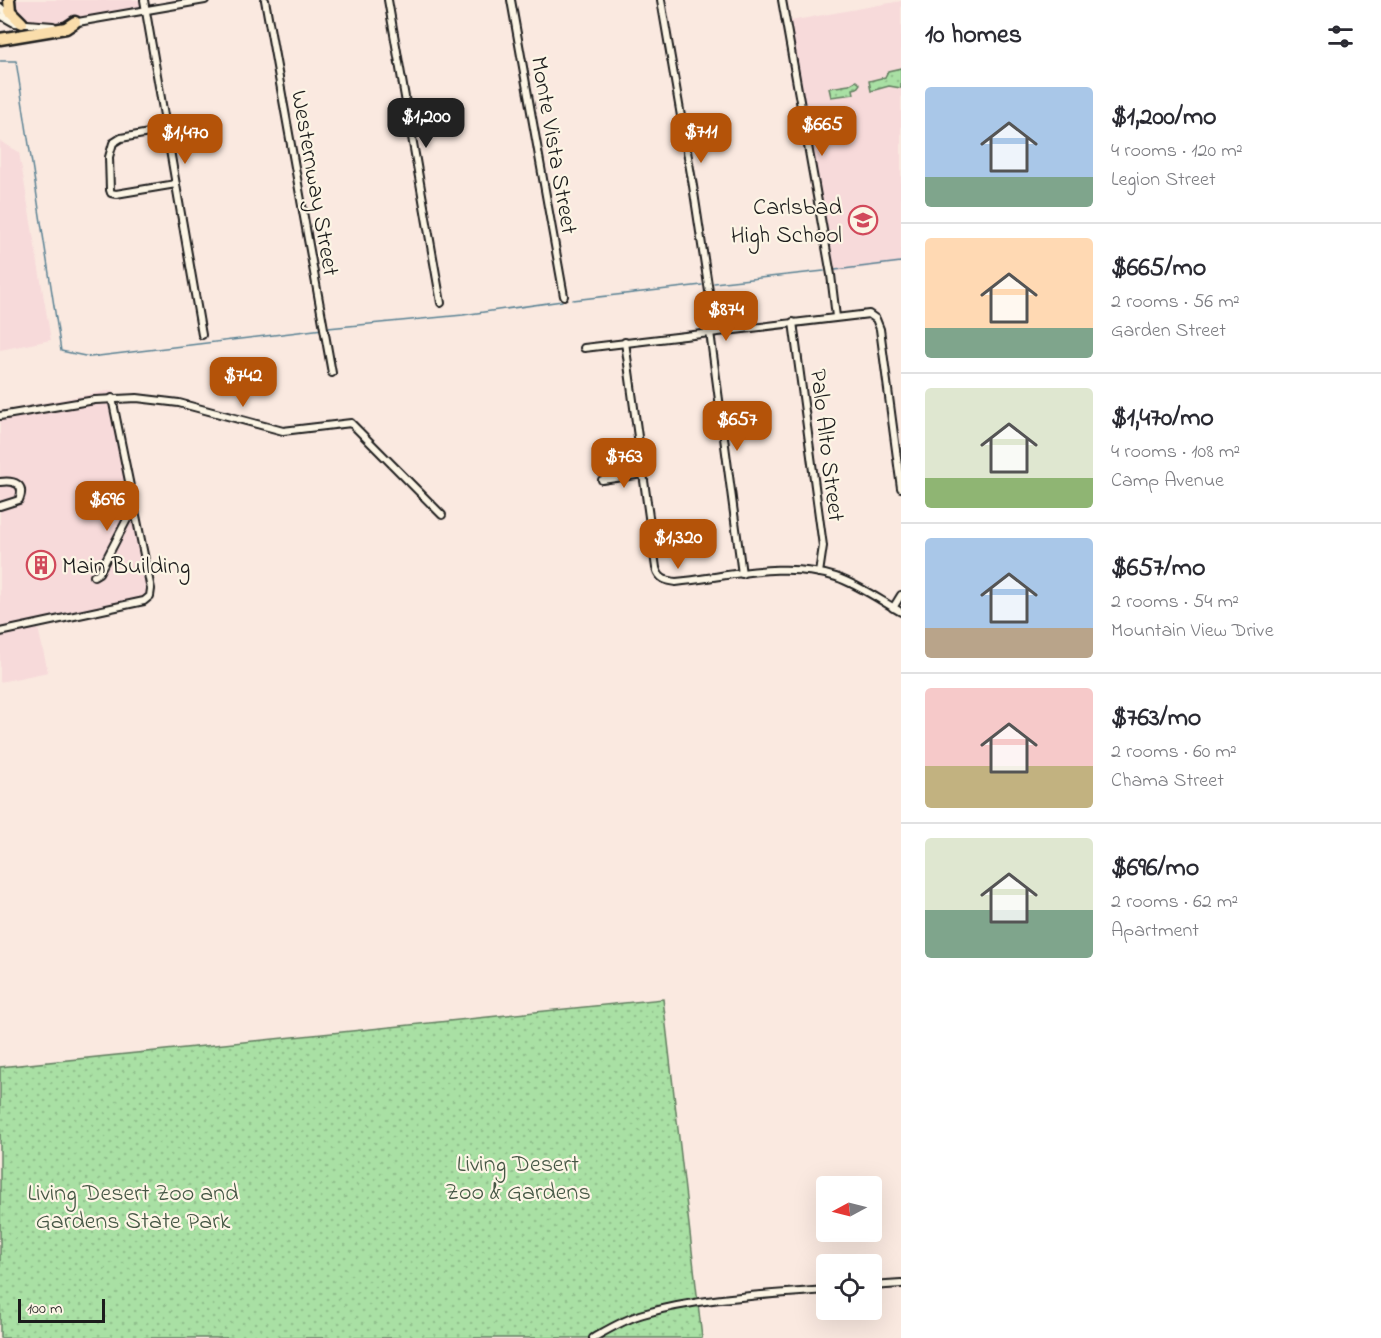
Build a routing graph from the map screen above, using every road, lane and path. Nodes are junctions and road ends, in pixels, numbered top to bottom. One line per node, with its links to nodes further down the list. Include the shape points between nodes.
1 (4, 0): 10 (highway)
2 (9, 0): 14 (highway, via 10,11)
3 (144, 0): 11 (street)
4 (205, 0): 11 (street)
5 (266, 0): 26 (street, Westernway Street)
6 (388, 0): 19 (street)
7 (511, 0): 18 (street, Monte Vista Street)
8 (661, 0): 22 (street, via 695,197)
9 (782, 0): 20 (street)
10 (0, 7): 14 (street)
11 (146, 11): 13 (street); 16 (street)
12 (0, 15): 14 (street)
13 (75, 22): 14 (street, via 49,26); 15 (highway, via 66,28)
14 (22, 23)
15 (0, 39)
16 (166, 130): 17 (street); 17 (street, via 113,143 109,156 110,190 116,194)
17 (176, 184): 23 (street)
18 (564, 296)
19 (441, 303)
20 (836, 317): 21 (street); 32 (street, via 865,313 878,323)
21 (793, 322): 22 (street); 36 (street, Palo Alto Street, via 823,546)
22 (712, 332): 24 (street); 37 (street)
23 (202, 335)
24 (625, 342): 25 (street); 29 (street)
25 (584, 348)
26 (332, 373)
27 (112, 398): 28 (street); 34 (street); 35 (street, via 167,401 283,431 351,423)
28 (0, 416)
29 (643, 474): 30 (street); 37 (street, via 660,577 676,582)
30 (602, 480)
31 (0, 482): 33 (street, via 18,483 21,496 16,502)
32 (901, 488)
33 (0, 506)
34 (134, 506): 38 (street); 42 (street, via 151,589 148,599)
35 (442, 515)
36 (819, 573): 37 (street, via 780,570); 40 (street, via 856,586)
37 (742, 574)
38 (94, 576)
39 (901, 595): 40 (street)
40 (893, 608): 41 (street)
41 (901, 612)
42 (0, 632)
43 (901, 1284): 44 (street)
44 (882, 1285)
45 (816, 1291): 46 (street, via 697,1303 643,1314)
46 (593, 1338)

